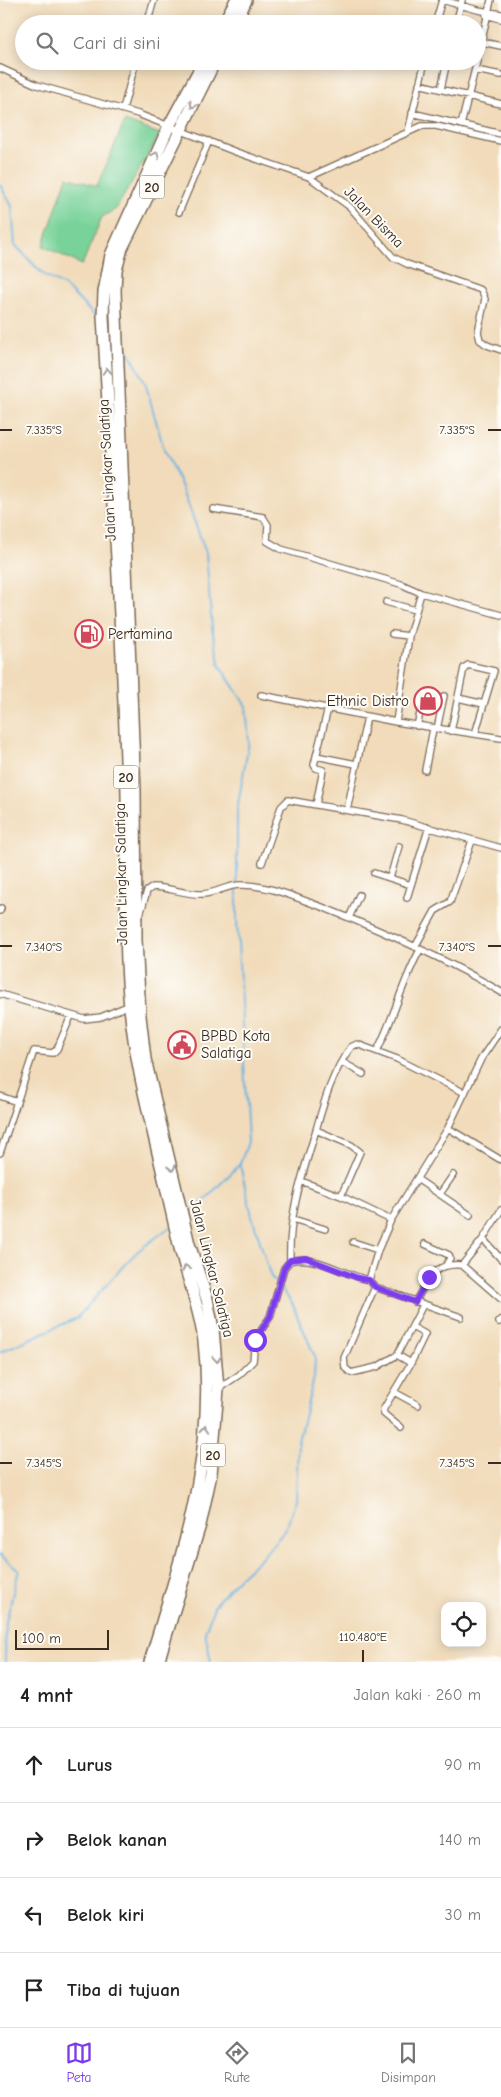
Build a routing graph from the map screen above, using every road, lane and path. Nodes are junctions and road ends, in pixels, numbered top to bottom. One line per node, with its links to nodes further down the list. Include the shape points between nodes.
1 (154, 0): 9 (street)
2 (236, 0): 10 (highway)
3 (246, 0): 11 (highway)
4 (442, 0): 6 (street); 12 (street)
5 (491, 0): 7 (street)
6 (461, 3): 7 (street)
7 (488, 14): 8 (street); 13 (street); 14 (street)
8 (501, 14)
9 (150, 15)
10 (228, 15)
11 (239, 15)
12 (438, 15)
13 (501, 19)
14 (486, 23)
15 (486, 43): 16 (street)
16 (501, 46)
17 (0, 68): 29 (street, Jalan Bisma, via 37,85)
18 (134, 70): 29 (street)
19 (200, 70): 32 (highway, Jalan Lingkar Salatiga / 20)
20 (210, 70): 32 (highway, Jalan Lingkar Salatiga / 20, one-way to 32)
21 (422, 70): 25 (street)
22 (445, 70): 26 (street)
23 (475, 70): 24 (street); 27 (street)
24 (501, 75)
25 (418, 84): 26 (street); 30 (street)
26 (441, 89): 27 (street)
27 (468, 97): 28 (street); 31 (street)
28 (501, 104)
29 (123, 109): 32 (street, Jalan Bisma)
30 (412, 112): 31 (street); 33 (street)
31 (462, 125): 34 (street)
32 (175, 128): 35 (street, Jalan Bisma); 39 (highway, Jalan Lingkar Salatiga / 20, via 122,248)
33 (408, 132): 36 (street, via 422,126 436,126); 37 (street)
34 (501, 134)
35 (209, 141): 37 (street, Jalan Bisma); 38 (street)
36 (501, 141)
37 (309, 177): 40 (street, Jalan Bisma, via 350,207 393,257 481,290 485,303 479,326 480,340)
38 (179, 212)
39 (109, 318): 77 (highway, Jalan Lingkar Salatiga / 20, one-way to 39, via 115,497 105,348); 77 (highway, Jalan Lingkar Salatiga / 20, via 116,354 134,762)
40 (501, 350)
41 (213, 509): 42 (street, via 263,516 268,525 269,544)
42 (421, 593): 44 (street); 45 (street)
43 (386, 602): 44 (street)
44 (415, 610): 47 (street)
45 (501, 614)
46 (392, 634): 47 (street)
47 (409, 636): 55 (street)
48 (261, 695): 53 (street)
49 (424, 696): 56 (street)
50 (444, 696): 57 (street)
51 (458, 698): 52 (street); 52 (street, via 465,666 494,671); 58 (street)
52 (484, 704): 59 (street)
53 (328, 708): 54 (street); 61 (street)
54 (367, 717): 55 (street); 62 (street)
55 (396, 722): 56 (street)
56 (417, 726): 57 (street)
57 (435, 729): 58 (street); 63 (street)
58 (451, 731): 59 (street)
59 (474, 734): 60 (street)
60 (501, 738)
61 (316, 756): 62 (street); 64 (street, via 314,767 323,770)
62 (356, 764): 65 (street)
63 (425, 770)
64 (316, 805): 65 (street); 70 (street, via 288,800 282,804)
65 (347, 810): 66 (street)
66 (429, 827): 67 (street); 73 (street)
67 (472, 840): 69 (street); 78 (street, via 450,902 435,911)
68 (399, 846): 72 (street)
69 (501, 848)
70 (262, 863)
71 (374, 873): 72 (street)
72 (390, 878): 73 (street)
73 (411, 885): 75 (street)
74 (359, 895): 76 (street)
75 (407, 898)
76 (349, 918): 77 (street, via 280,892 242,884 210,894 153,887 145,896); 78 (street)
77 (132, 941): 79 (highway, Jalan Lingkar Salatiga / 20)
78 (418, 949): 80 (street); 85 (street)
79 (134, 978): 82 (highway, Jalan Lingkar Salatiga / 20); 100 (highway, Jalan Lingkar Salatiga / 20, one-way to 100, via 145,1060)
80 (501, 992)
81 (0, 994): 83 (street)
82 (130, 1005): 83 (street, via 95,1018); 100 (highway, Jalan Lingkar Salatiga / 20, via 136,1060)
83 (71, 1016): 90 (street, via 53,1053 34,1051)
84 (501, 1029): 88 (street, via 481,1059)
85 (378, 1051): 86 (street, via 354,1045); 88 (street)
86 (342, 1062): 87 (street); 92 (street, via 322,1107)
87 (364, 1074)
88 (465, 1093): 91 (street)
89 (0, 1096): 90 (street)
90 (17, 1102): 93 (street)
91 (448, 1128): 94 (street); 96 (street)
92 (316, 1130): 97 (street); 99 (street, via 352,1145 360,1152)
93 (0, 1153)
94 (501, 1160)
95 (453, 1175): 98 (street)
96 (417, 1179): 98 (street); 104 (street)
97 (300, 1181): 99 (street); 103 (street)
98 (440, 1194): 102 (street)
99 (341, 1196): 104 (street)
100 (175, 1201): 125 (highway, Jalan Lingkar Salatiga / 20, via 184,1246 207,1299 213,1329)
101 (501, 1210): 105 (street)
102 (470, 1215)
103 (293, 1219): 107 (street); 113 (street)
104 (391, 1220): 111 (street)
105 (496, 1220): 106 (street); 108 (street)
106 (501, 1224)
107 (324, 1229)
108 (483, 1240): 112 (street); 115 (street)
109 (353, 1242): 111 (street)
110 (425, 1244): 114 (street, via 448,1255 450,1258)
111 (378, 1250): 116 (street)
112 (501, 1259)
113 (290, 1260): 116 (street, via 306,1258); 125 (street, via 284,1268 270,1317 255,1340 253,1361 238,1375)
114 (446, 1265): 115 (street); 119 (street, via 429,1277)
115 (462, 1265): 118 (street)
116 (369, 1280): 117 (street)
117 (375, 1287): 119 (street); 123 (street, via 346,1352 344,1364 351,1373 372,1369)
118 (501, 1298)
119 (415, 1302): 120 (street)
120 (423, 1305): 121 (street); 122 (street)
121 (461, 1317)
122 (412, 1327): 123 (street); 124 (street, via 425,1334)
123 (398, 1355): 124 (street)
124 (411, 1363): 126 (street)
125 (213, 1389): 129 (highway, Jalan Lingkar Salatiga / 20, one-way to 125, via 194,1510); 130 (highway, Jalan Lingkar Salatiga / 20, via 212,1465 200,1525)
126 (394, 1392): 127 (street); 128 (street, via 383,1412)
127 (418, 1405)
128 (401, 1428)
129 (150, 1662)
130 (158, 1662)

